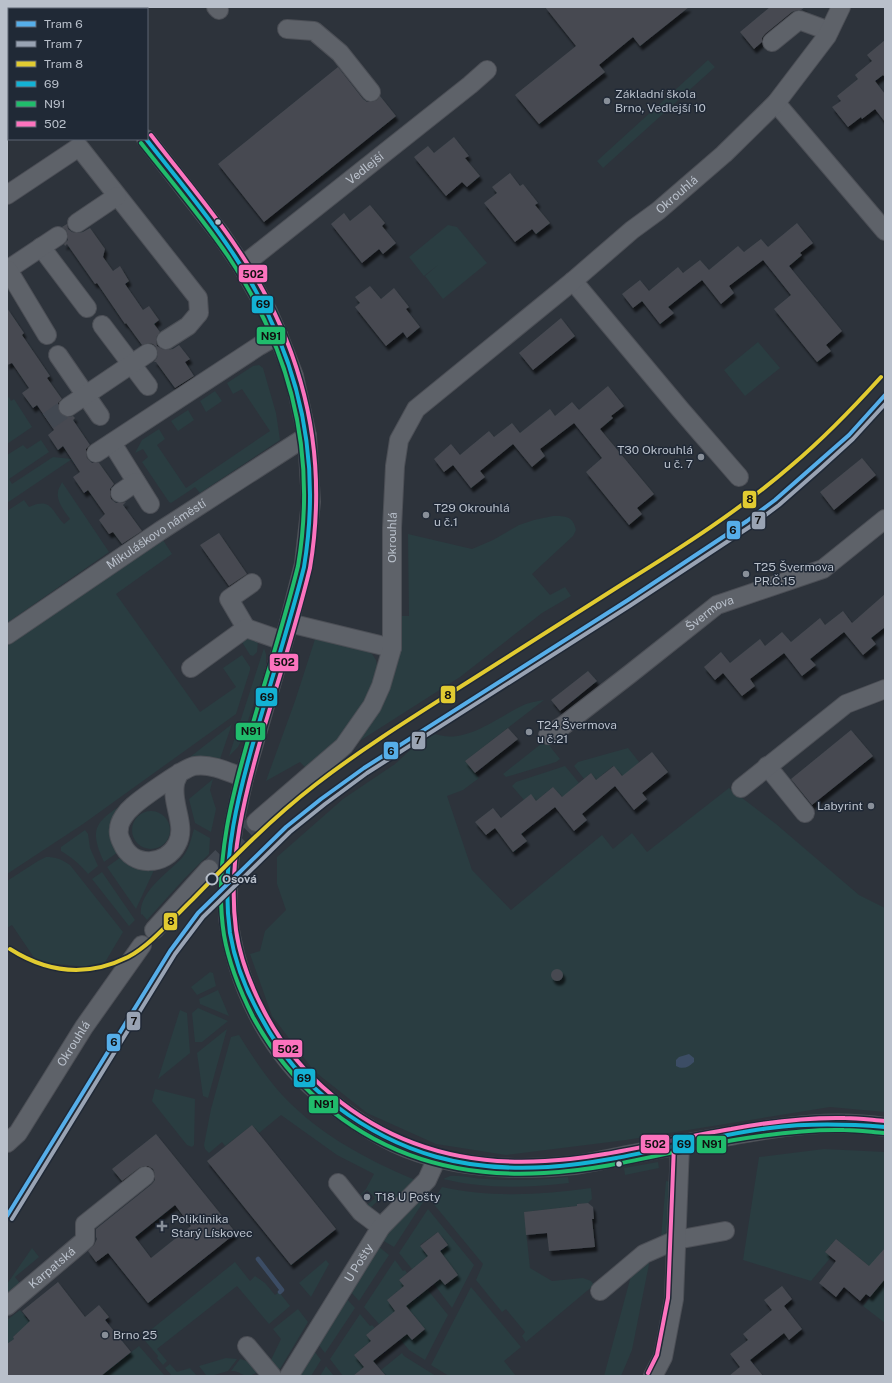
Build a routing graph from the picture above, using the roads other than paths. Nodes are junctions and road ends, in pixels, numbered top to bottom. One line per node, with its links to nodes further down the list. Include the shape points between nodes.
1 (841, 7): 3 (street, Okrouhlá)
2 (287, 29): 6 (street, via 314,31 340,53)
3 (829, 31): 4 (street, via 799,20); 7 (street, Okrouhlá)
4 (772, 42)
5 (488, 70): 15 (street, Vedlejší, via 308,216)
6 (371, 92)
7 (776, 103): 12 (street); 17 (street, Okrouhlá, via 724,154)
8 (147, 140): 15 (street)
9 (7, 195): 10 (street, via 79,146)
10 (117, 196): 11 (street); 22 (street, via 198,298 199,313 188,326)
11 (77, 223)
12 (885, 231)
13 (58, 236): 14 (street)
14 (41, 247): 16 (street); 18 (street)
15 (242, 266): 21 (street)
16 (8, 270): 20 (street)
17 (573, 281): 33 (street); 43 (street, Okrouhlá, via 416,409 399,440 392,528)
18 (88, 308)
19 (102, 325): 25 (street)
20 (47, 335)
21 (278, 335): 30 (street, via 294,376); 31 (street)
22 (166, 340)
23 (148, 353): 25 (street)
24 (58, 355): 27 (street)
25 (131, 364): 26 (street); 27 (street)
26 (148, 386)
27 (86, 395): 28 (street); 29 (street)
28 (68, 407)
29 (100, 416)
30 (306, 436): 39 (street, via 311,502 304,564); 41 (street, Mikuláškovo náměstí)
31 (112, 443): 32 (street); 34 (street)
32 (96, 454)
33 (739, 477)
34 (136, 482): 35 (street); 36 (street)
35 (120, 493)
36 (150, 504)
37 (885, 519): 46 (street, Švermova, via 823,569 717,605)
38 (252, 583): 40 (street, via 229,599)
39 (289, 623): 42 (street); 43 (street)
40 (246, 628): 42 (street); 44 (street)
41 (7, 635)
42 (283, 641): 49 (street)
43 (392, 648): 52 (street, Okrouhlá, via 372,706 344,746)
44 (191, 668)
45 (885, 689): 47 (street, via 846,704)
46 (548, 735)
47 (767, 766): 50 (street); 51 (street)
48 (179, 773): 48 (street, via 132,806 122,820 119,829 120,839 124,848 136,859 152,862 171,853 177,845 181,835 175,784); 49 (street, via 193,766 208,766)
49 (244, 778): 59 (street, bridge, via 230,841 228,917 246,989 268,1033 288,1061 311,1086 337,1108 405,1148)
50 (741, 788)
51 (805, 813)
52 (256, 822)
53 (209, 869): 54 (street)
54 (154, 930)
55 (142, 946): 57 (street, Okrouhlá, via 84,1027 18,1133)
56 (885, 1126): 58 (street, via 812,1124 770,1128)
57 (7, 1143)
58 (680, 1145): 59 (street, via 577,1165 529,1168 484,1166); 64 (street)
59 (437, 1158): 62 (street, U Pošty, via 427,1180)
60 (145, 1176): 66 (street, Karpatská, via 85,1224 85,1240)
61 (338, 1183): 62 (street, via 361,1212)
62 (381, 1227): 69 (street, U Pošty)
63 (725, 1230): 64 (street)
64 (676, 1240): 65 (street, via 644,1254); 70 (street, via 674,1299 664,1357)
65 (600, 1291)
66 (7, 1306)
67 (247, 1346): 68 (street)
68 (272, 1376)
69 (289, 1376)
70 (653, 1376)

